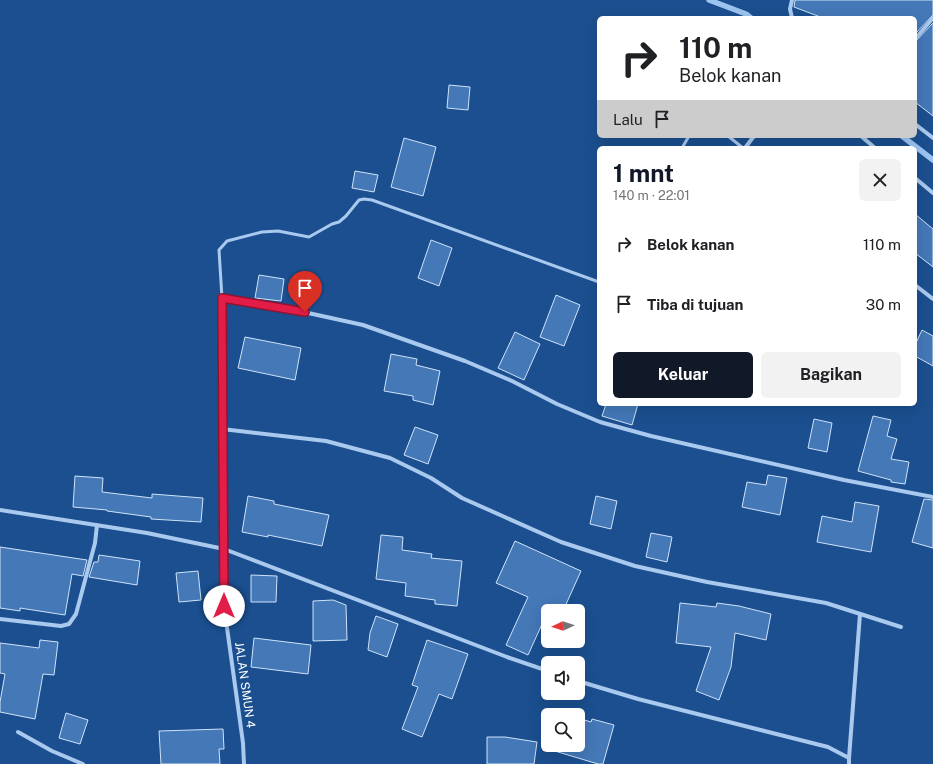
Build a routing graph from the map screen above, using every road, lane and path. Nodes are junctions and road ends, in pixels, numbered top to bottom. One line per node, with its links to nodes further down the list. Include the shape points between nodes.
1 (792, 0): 2 (street)
2 (792, 16)
3 (932, 20): 4 (street)
4 (917, 37)
5 (917, 126): 9 (street)
6 (731, 138): 10 (lane)
7 (752, 138): 11 (street)
8 (863, 138): 12 (street)
9 (933, 138)
10 (741, 146)
11 (746, 146)
12 (873, 146)
13 (917, 180): 14 (street)
14 (933, 193)
15 (597, 281): 17 (lane, via 364,199 359,200 339,222 309,237 278,231 262,232 227,241 219,250)
16 (917, 287): 18 (street)
17 (222, 298): 19 (street, JALAN SMUN 4); 20 (street, via 363,324 464,361 600,422 844,480)
18 (933, 299)
19 (222, 428): 23 (street, JALAN SMUN 4); 24 (street, via 326,442 390,458 431,478 462,498 583,549 635,566 707,582 826,603)
20 (933, 497)
21 (0, 510): 22 (street)
22 (97, 525): 23 (street, via 147,532); 25 (street, via 95,543 76,614 69,624 61,626)
23 (224, 549): 27 (street); 32 (street, JALAN SMUN 4, via 224,606)
24 (860, 614): 26 (street); 30 (street)
25 (0, 619)
26 (901, 627)
27 (541, 669)
28 (585, 684): 30 (street, via 828,747)
29 (18, 732): 31 (street, via 52,751)
30 (849, 758): 33 (street)
31 (83, 764)
32 (244, 764)
33 (849, 764)

